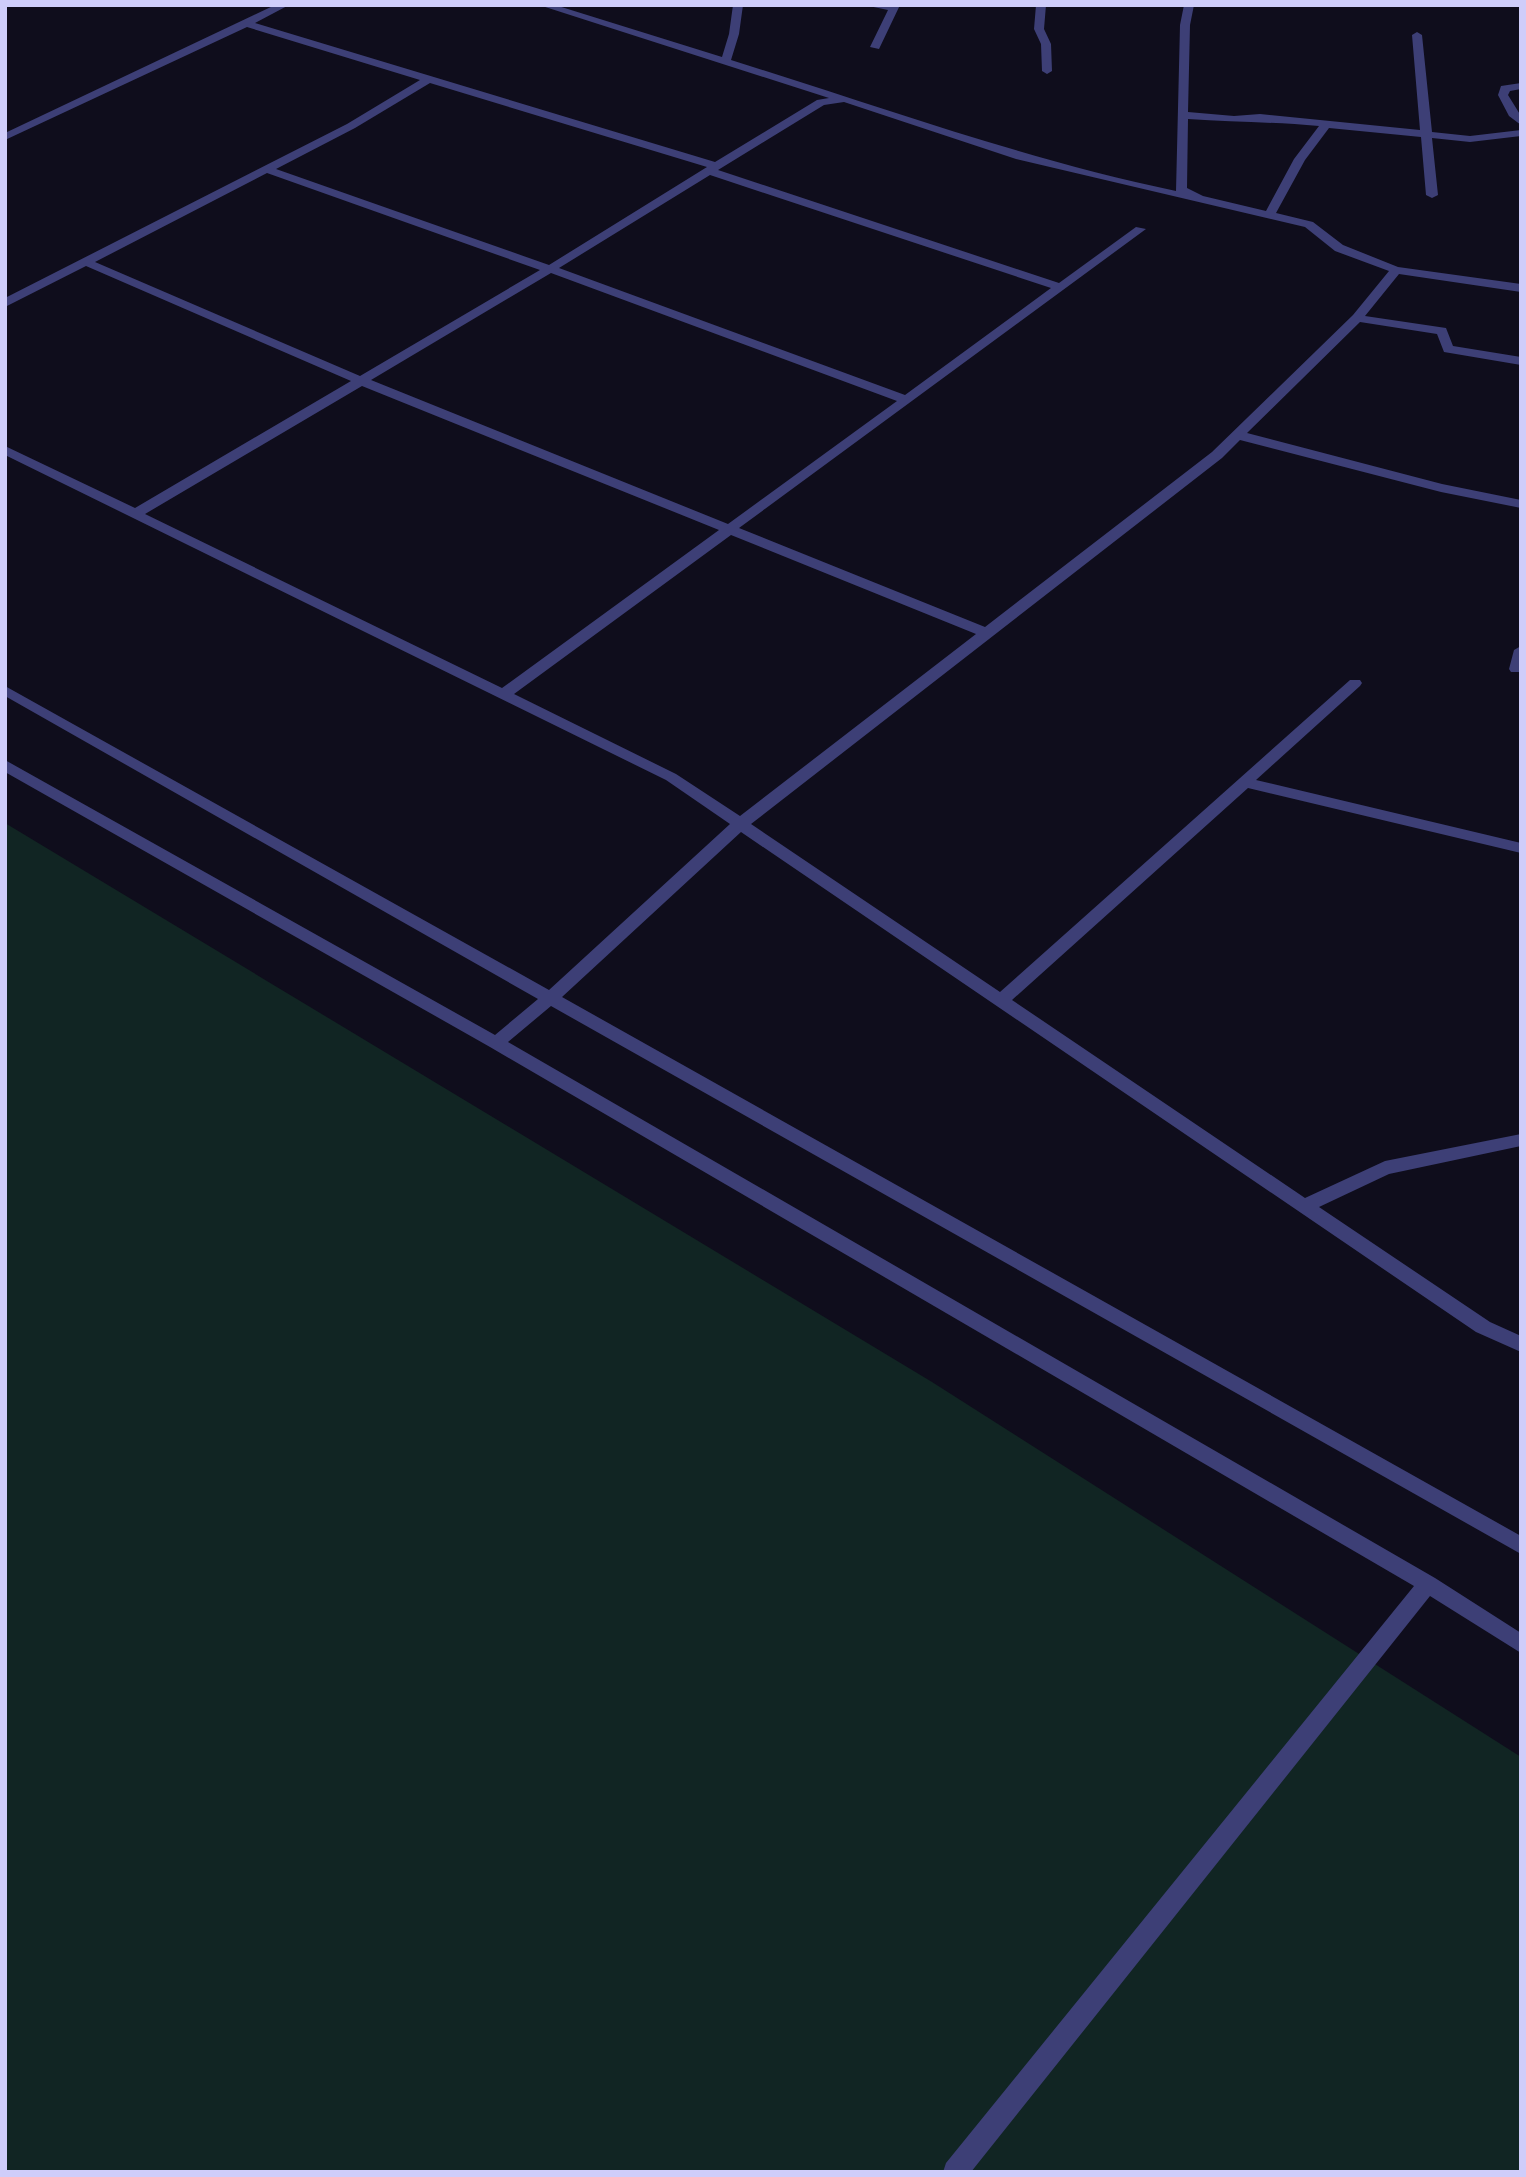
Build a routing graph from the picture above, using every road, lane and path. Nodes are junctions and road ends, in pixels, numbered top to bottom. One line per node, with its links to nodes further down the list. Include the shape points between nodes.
1 (255, 5): 10 (street)
2 (284, 5): 10 (street)
3 (544, 5): 11 (street)
4 (593, 5): 11 (street)
5 (738, 5): 15 (street)
6 (869, 5): 9 (street)
7 (1041, 5): 16 (street, via 1039,29 1046,44)
8 (1189, 5): 20 (street)
9 (895, 6): 14 (street)
10 (272, 11): 12 (street)
11 (589, 20): 15 (street)
12 (246, 23): 17 (street); 25 (street)
13 (1417, 35): 23 (street)
14 (876, 47)
15 (725, 63): 19 (street)
16 (1047, 71)
17 (429, 79): 26 (street); 27 (street)
18 (1521, 86): 21 (street, via 1505,88 1503,95)
19 (845, 99): 26 (street, via 821,102); 29 (street, via 1028,160)
20 (1183, 116): 22 (street); 29 (street, via 1181,190)
21 (1521, 122)
22 (1327, 123): 23 (street); 30 (street, via 1300,159)
23 (1427, 133): 24 (street, via 1470,139); 28 (street)
24 (1521, 133)
25 (5, 137)
26 (712, 168): 33 (street); 35 (street)
27 (266, 169): 32 (street); 33 (street)
28 (1432, 195)
29 (1199, 199): 30 (street)
30 (1269, 215): 34 (street, via 1309,224 1339,248)
31 (1140, 229): 35 (street)
32 (86, 262): 37 (street); 40 (street)
33 (550, 269): 40 (street); 41 (street)
34 (1396, 271): 36 (street); 38 (street)
35 (1059, 288): 41 (street)
36 (1521, 288)
37 (5, 303)
38 (1357, 318): 39 (street, via 1442,331 1448,349); 42 (street)
39 (1521, 361)
40 (359, 380): 45 (street); 46 (street)
41 (906, 400): 46 (street)
42 (1238, 435): 44 (street); 47 (street)
43 (5, 450): 45 (street)
44 (1521, 504)
45 (135, 514): 52 (street)
46 (731, 528): 47 (street); 52 (street)
47 (989, 634): 55 (street)
48 (1521, 650): 49 (street)
49 (1516, 669)
50 (1354, 683): 54 (street)
51 (5, 690): 57 (street)
52 (503, 695): 55 (street, via 671,778)
53 (5, 765): 59 (street)
54 (1243, 782): 56 (street); 58 (street)
55 (740, 824): 57 (street); 58 (street)
56 (1521, 848)
57 (551, 997): 59 (street); 63 (street)
58 (1001, 1001): 61 (street)
59 (496, 1043): 64 (street)
60 (1521, 1140): 61 (street, via 1385,1168)
61 (1304, 1206): 62 (street, via 1483,1328)
62 (1521, 1345)
63 (1521, 1546)
64 (1428, 1584): 65 (street); 66 (street)
65 (1521, 1644)
66 (955, 2172)

